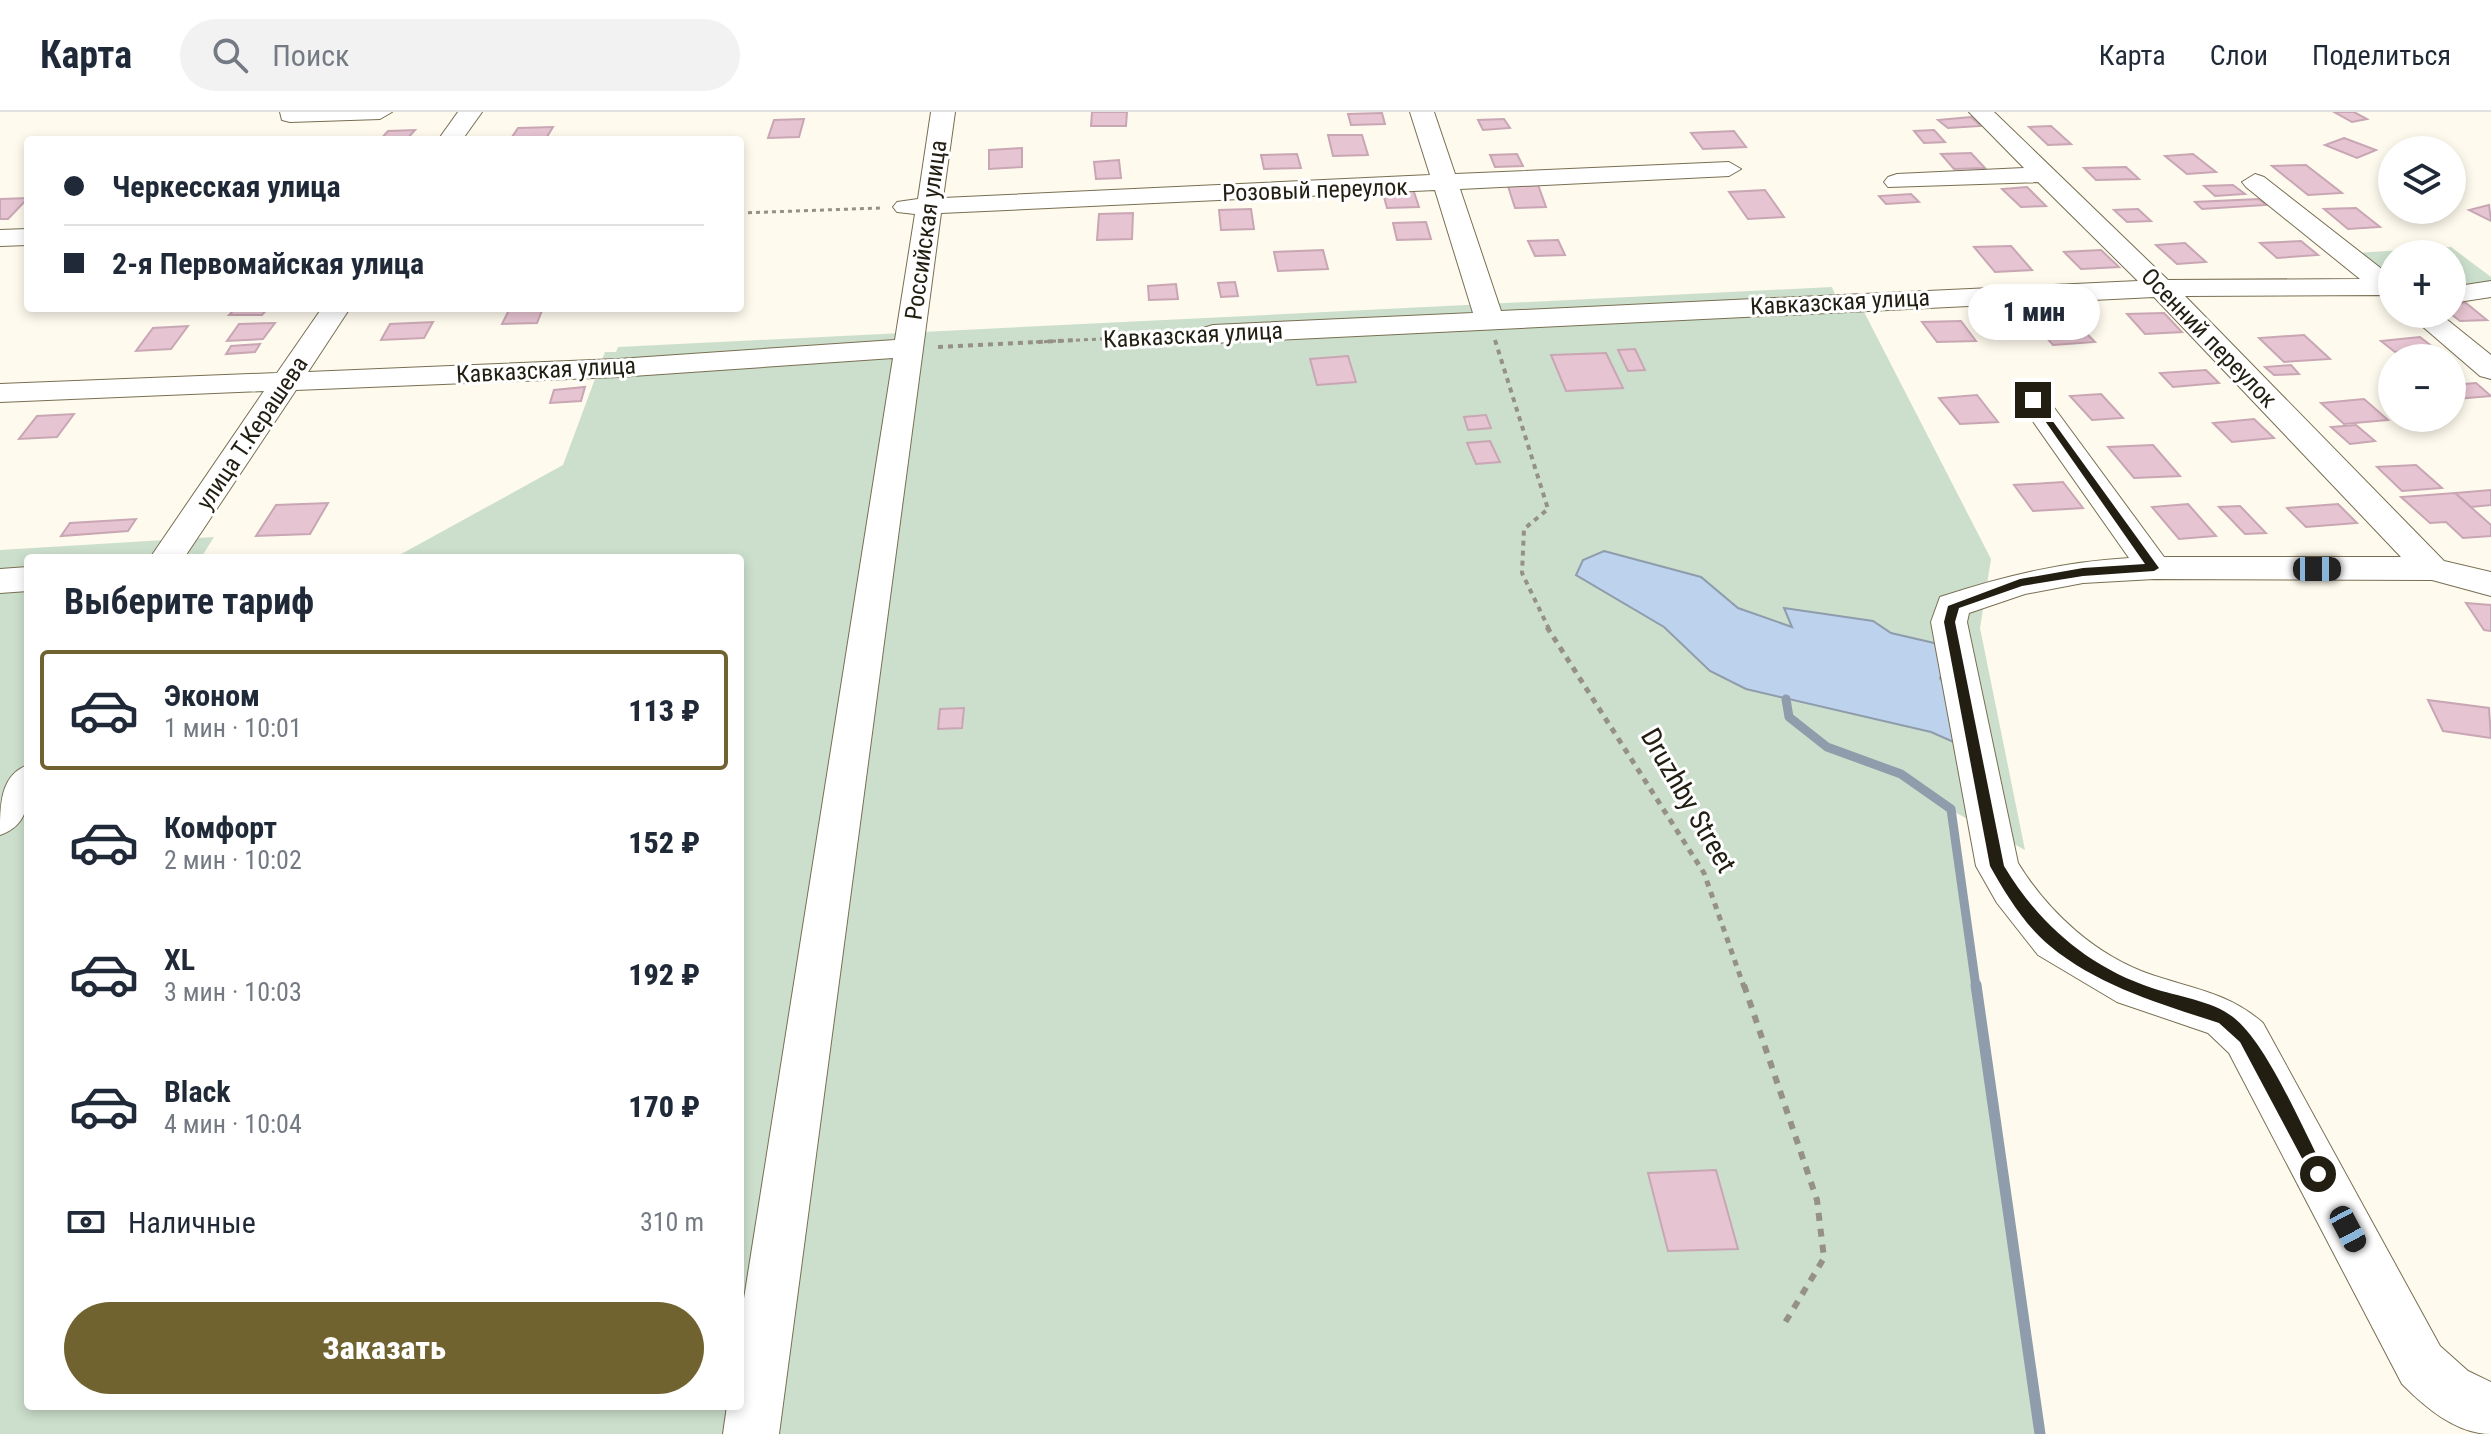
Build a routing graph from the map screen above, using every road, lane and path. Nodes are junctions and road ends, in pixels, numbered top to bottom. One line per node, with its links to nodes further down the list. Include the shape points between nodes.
1 (380, 112): 6 (street)
2 (470, 112): 7 (street)
3 (943, 112): 13 (street, Российская улица)
4 (1422, 112): 12 (street)
5 (1981, 112): 9 (street, Осенний переулок)
6 (290, 115)
7 (453, 136)
8 (1729, 169): 12 (street, Розовый переулок)
9 (2043, 174): 10 (street); 19 (street, Осенний переулок)
10 (1897, 182)
11 (2255, 182): 18 (street)
12 (1448, 184): 13 (street, Розовый переулок); 24 (street)
13 (929, 207): 14 (street, Розовый переулок); 27 (street, Российская улица)
14 (901, 208): 15 (path)
15 (744, 213)
16 (24, 237): 17 (street)
17 (0, 238)
18 (2378, 280)
19 (2161, 288): 20 (street, Кавказcкая улица); 24 (street, Кавказcкая улица); 34 (street, Осенний переулок)
20 (2378, 289)
21 (2491, 289): 22 (street)
22 (2466, 293)
23 (333, 312): 29 (street, улица Т.Керашева)
24 (1490, 320): 26 (street, Кавказcкая улица); 38 (path, Druzhby Street, via 1548,509 1524,529 1522,573 1541,617 1704,873 1817,1200 1824,1258)
25 (2439, 328): 28 (street)
26 (1213, 334): 27 (path, Кавказcкая улица)
27 (909, 348): 29 (street, Кавказcкая улица, via 618,368); 40 (street, Российская улица)
28 (2491, 370)
29 (288, 381): 30 (street, Кавказcкая улица); 32 (street, улица Т.Керашева)
30 (0, 393)
31 (2033, 400): 33 (street)
32 (170, 554)
33 (2154, 568): 34 (street); 39 (street, via 2020,583 1953,606 1949,622 1997,866 2054,942 2133,988 2224,1018 2246,1038 2421,1365 2448,1391)
34 (2432, 569): 37 (street)
35 (24, 579): 36 (street)
36 (0, 581)
37 (2491, 584)
38 (1783, 1326)
39 (2491, 1411)
40 (751, 1434)

